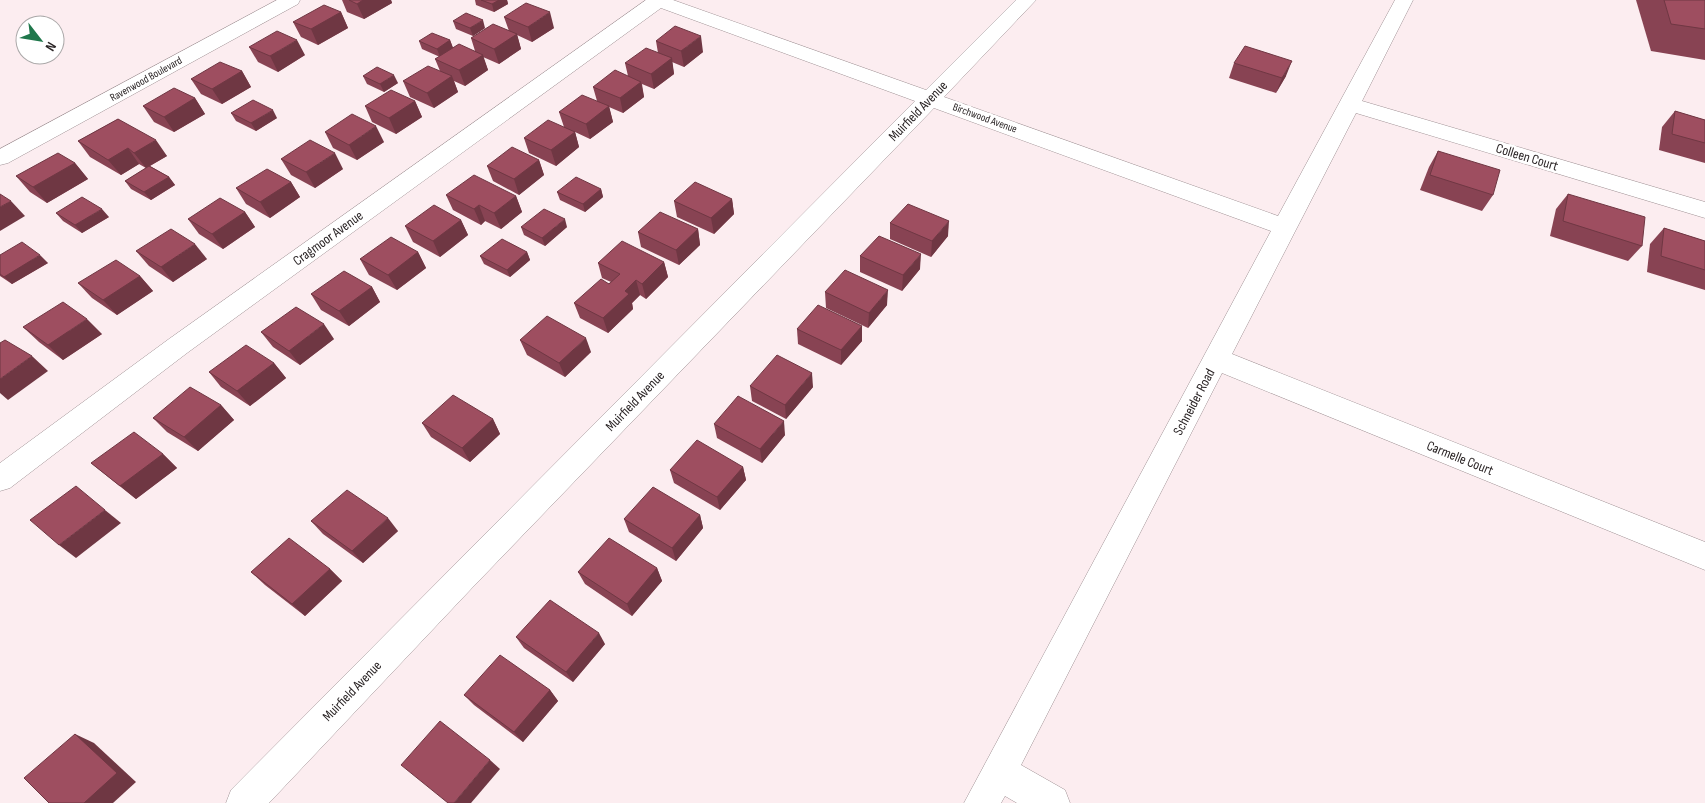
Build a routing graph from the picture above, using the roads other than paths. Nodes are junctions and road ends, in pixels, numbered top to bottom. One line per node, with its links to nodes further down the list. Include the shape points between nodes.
1 (291, 0): 7 (street, Ravenwood Boulevard)
2 (658, 0): 5 (street, Birchwood Avenue); 11 (street, Cragmoor Avenue, via 178,346)
3 (1027, 0): 5 (street, Muirfield Avenue)
4 (1404, 0): 6 (street, Schneider Road)
5 (931, 98): 9 (street, Birchwood Avenue); 14 (street, Muirfield Avenue)
6 (1349, 104): 8 (street, Colleen Court); 9 (street, Schneider Road)
7 (0, 158)
8 (1705, 210)
9 (1285, 227): 10 (street, Schneider Road)
10 (1216, 359): 12 (street, Carmelle Court); 13 (street, Schneider Road)
11 (0, 480)
12 (1705, 556)
13 (999, 772): 15 (street, Schneider Road); 16 (street)
14 (244, 803)
15 (982, 803)
16 (1052, 803)

